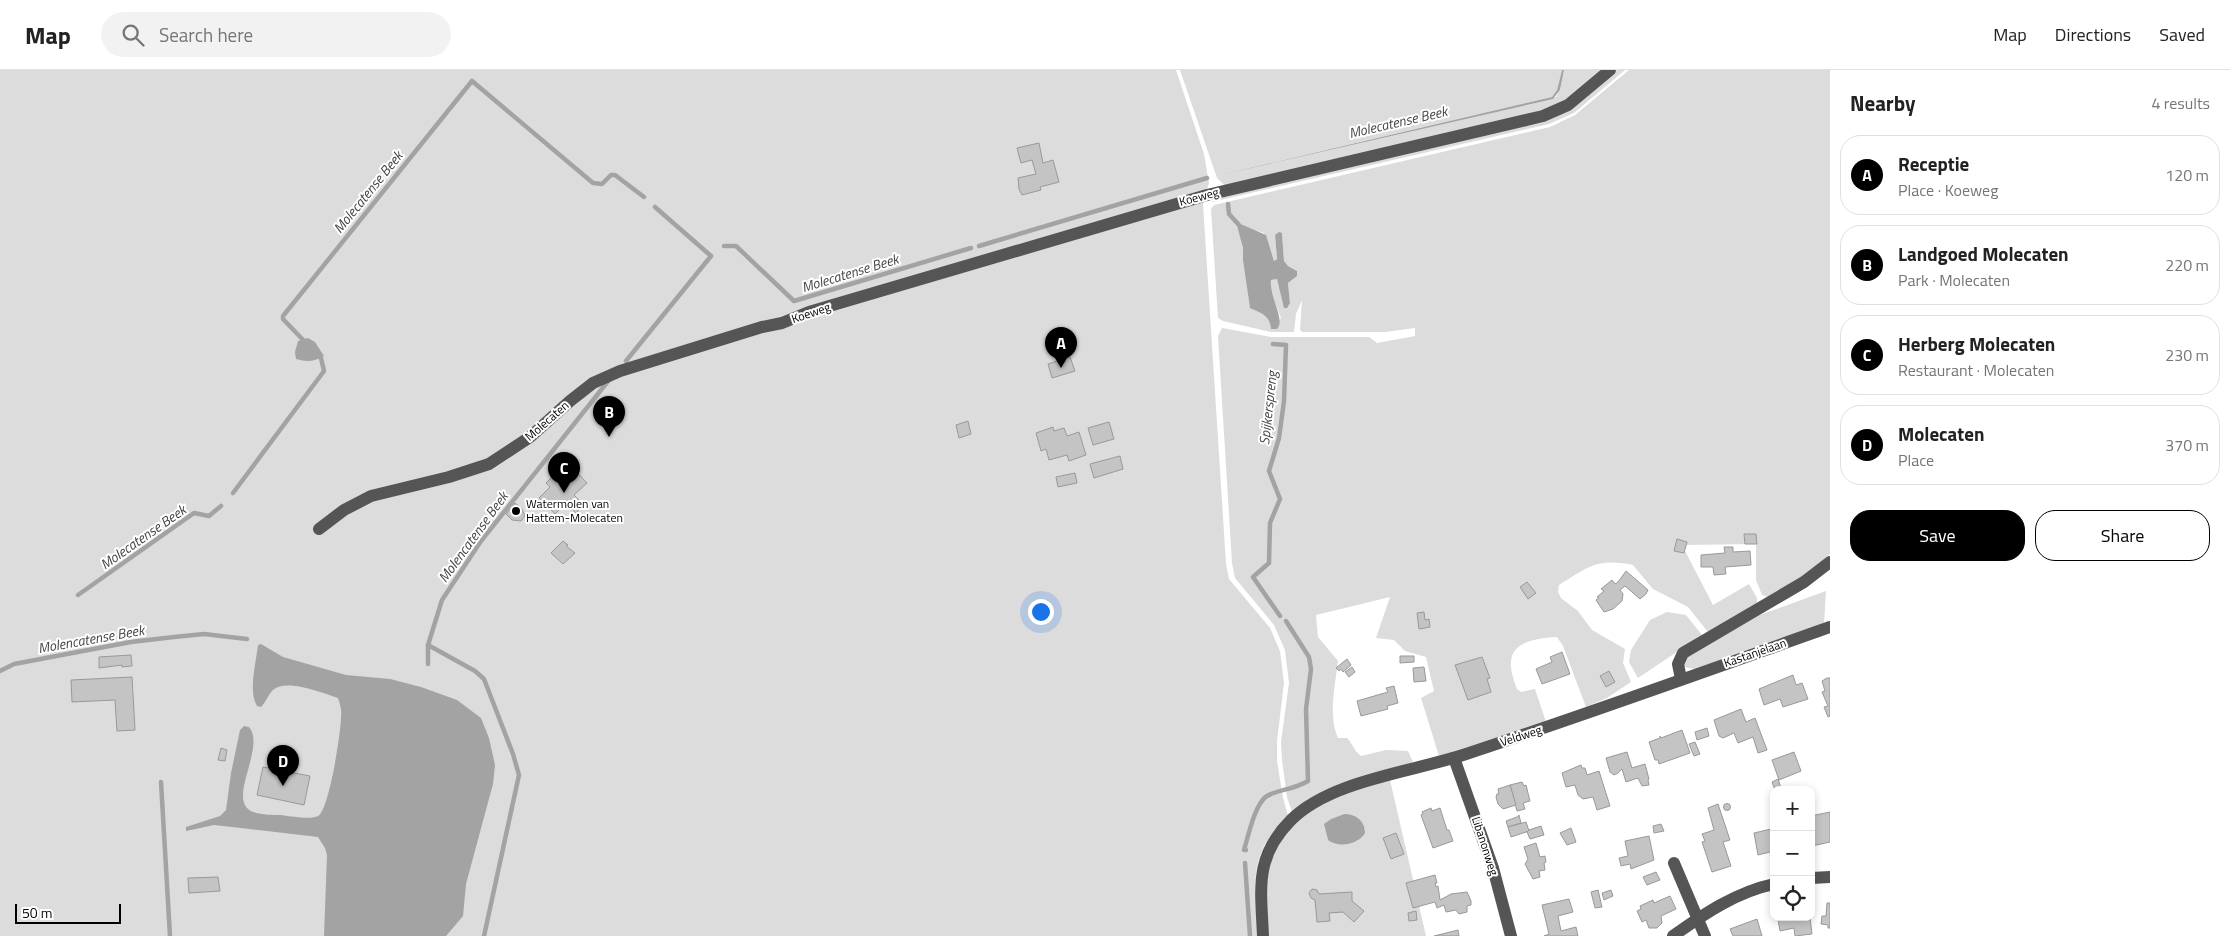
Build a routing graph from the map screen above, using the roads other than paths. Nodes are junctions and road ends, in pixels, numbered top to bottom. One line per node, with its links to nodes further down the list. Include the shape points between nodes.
1 (1610, 70): 2 (street, Koeweg, via 1568,105 1543,116 1207,195 809,312)
2 (782, 323): 3 (street, Molecaten, via 607,376 580,392 530,437 489,464 371,496 344,510)
3 (319, 529)
4 (1830, 562): 6 (street, via 1804,582 1683,653 1678,664)
5 (1830, 627): 6 (street, Kastanjelaan)
6 (1681, 679): 7 (street, Veldweg)
7 (1454, 758): 13 (street, Veldweg, via 1341,790 1307,807 1292,819 1267,852 1263,866); 14 (street, Libanonweg, via 1493,868)
8 (1674, 863): 12 (street)
9 (1830, 877): 10 (street)
10 (1815, 878)
11 (1770, 885): 12 (street, via 1755,888)
12 (1698, 919): 15 (street); 16 (street)
13 (1263, 936)
14 (1511, 936)
15 (1673, 936)
16 (1704, 936)

